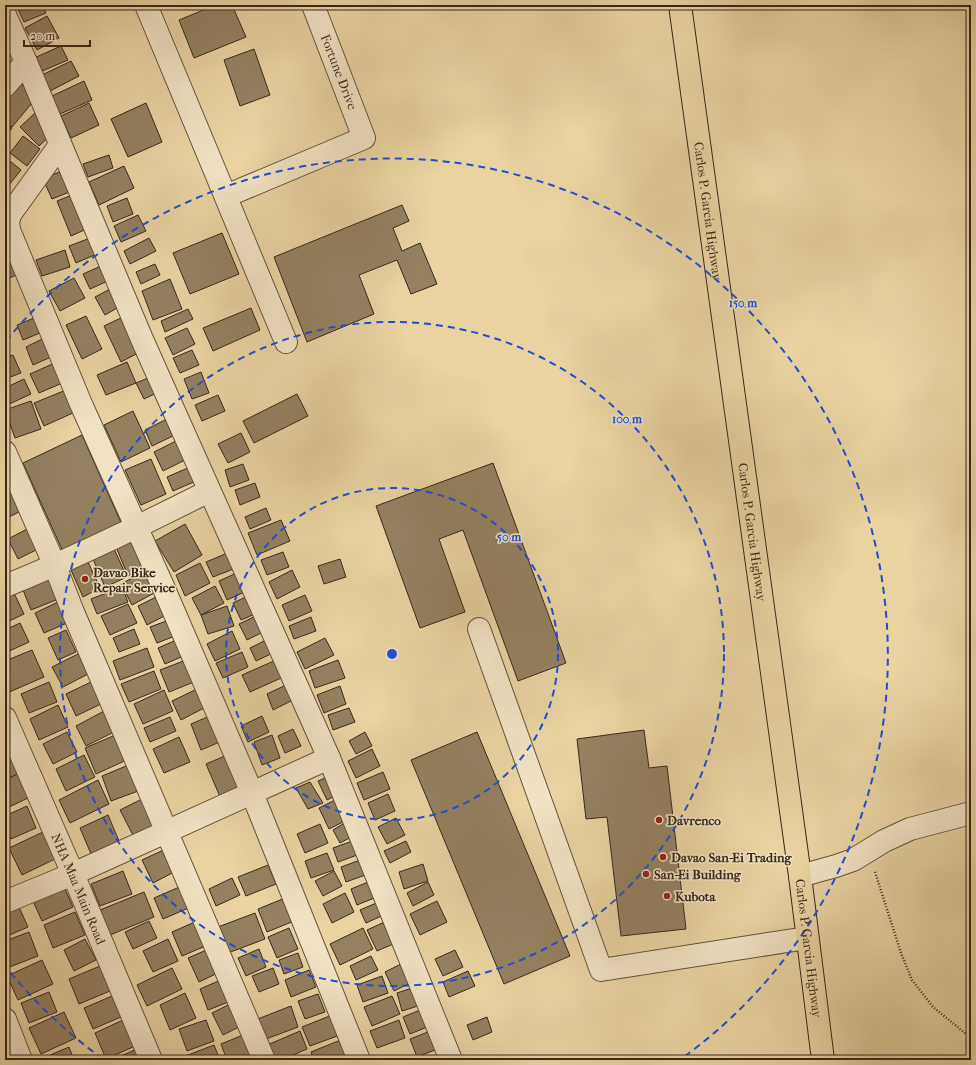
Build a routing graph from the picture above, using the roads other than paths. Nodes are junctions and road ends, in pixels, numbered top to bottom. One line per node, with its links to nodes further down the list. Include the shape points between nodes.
1 (146, 5): 8 (street)
2 (313, 5): 8 (street, Fortune Drive, via 364,138)
3 (680, 5): 22 (highway, Carlos P. Garcia Highway)
4 (5, 15): 5 (street)
5 (26, 62): 6 (street); 7 (street)
6 (5, 86)
7 (60, 144): 11 (street); 12 (street, via 15,205 8,224 81,404)
8 (226, 196): 9 (street)
9 (286, 342)
10 (5, 452): 13 (street)
11 (209, 491): 12 (street); 17 (street)
12 (136, 528): 13 (street); 18 (street)
13 (55, 566): 14 (street); 20 (street)
14 (5, 586)
15 (479, 629): 24 (street, via 602,970)
16 (5, 718): 21 (street, NHA Maa Main Road)
17 (329, 758): 18 (street); 30 (street)
18 (252, 793): 20 (street); 29 (street)
19 (971, 813): 22 (street, via 910,829 867,850 853,860)
20 (167, 830): 21 (street); 28 (street)
21 (73, 874): 23 (street); 27 (street, NHA Maa Main Road)
22 (800, 876): 24 (highway, Carlos P. Garcia Highway)
23 (5, 902)
24 (807, 938): 31 (highway, Carlos P. Garcia Highway)
25 (5, 1019): 26 (street)
26 (21, 1060)
27 (151, 1060)
28 (264, 1060)
29 (359, 1060)
30 (451, 1060)
31 (823, 1060)

